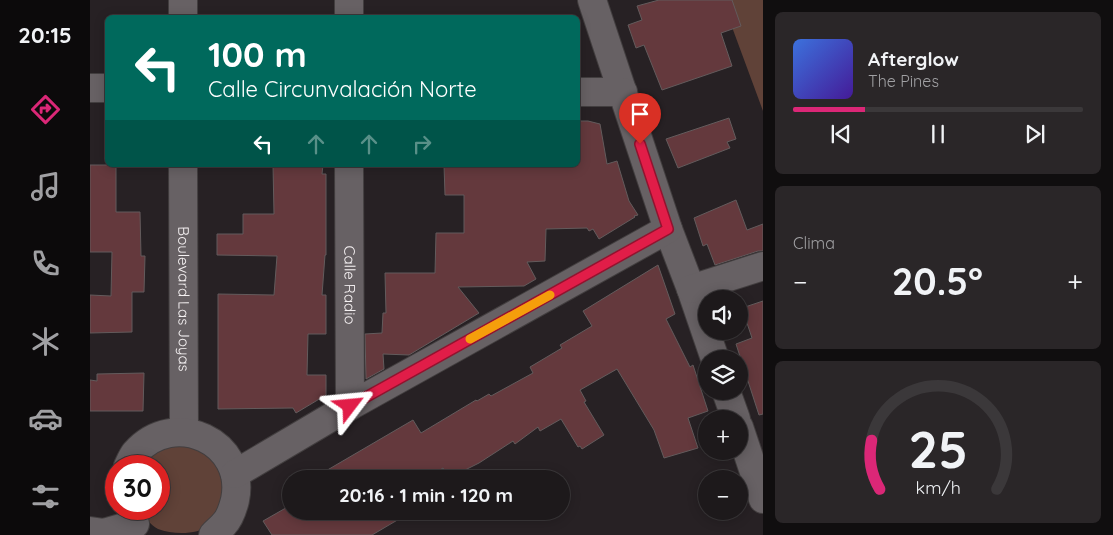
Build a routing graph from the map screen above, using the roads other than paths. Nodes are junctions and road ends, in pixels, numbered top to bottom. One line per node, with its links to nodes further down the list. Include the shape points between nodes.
1 (183, 0): 4 (street)
2 (349, 0): 5 (street)
3 (592, 0): 9 (street)
4 (183, 15)
5 (349, 15)
6 (90, 88): 7 (street)
7 (105, 88)
8 (580, 92): 9 (street)
9 (622, 92): 12 (street)
10 (183, 167): 17 (street, Boulevard Las Joyas)
11 (349, 167): 16 (street, Calle Radio)
12 (668, 229): 14 (street); 16 (street)
13 (763, 266): 14 (street)
14 (691, 289): 15 (street)
15 (712, 350)
16 (350, 406): 20 (street)
17 (184, 432): 19 (street, via 165,433 148,441); 20 (street, via 201,436 216,445 228,458)
18 (748, 454): 21 (street)
19 (134, 455)
20 (235, 474): 24 (street, via 237,491 233,508)
21 (763, 499)
22 (136, 523): 23 (street, via 104,533)
23 (90, 531)
24 (213, 535)

